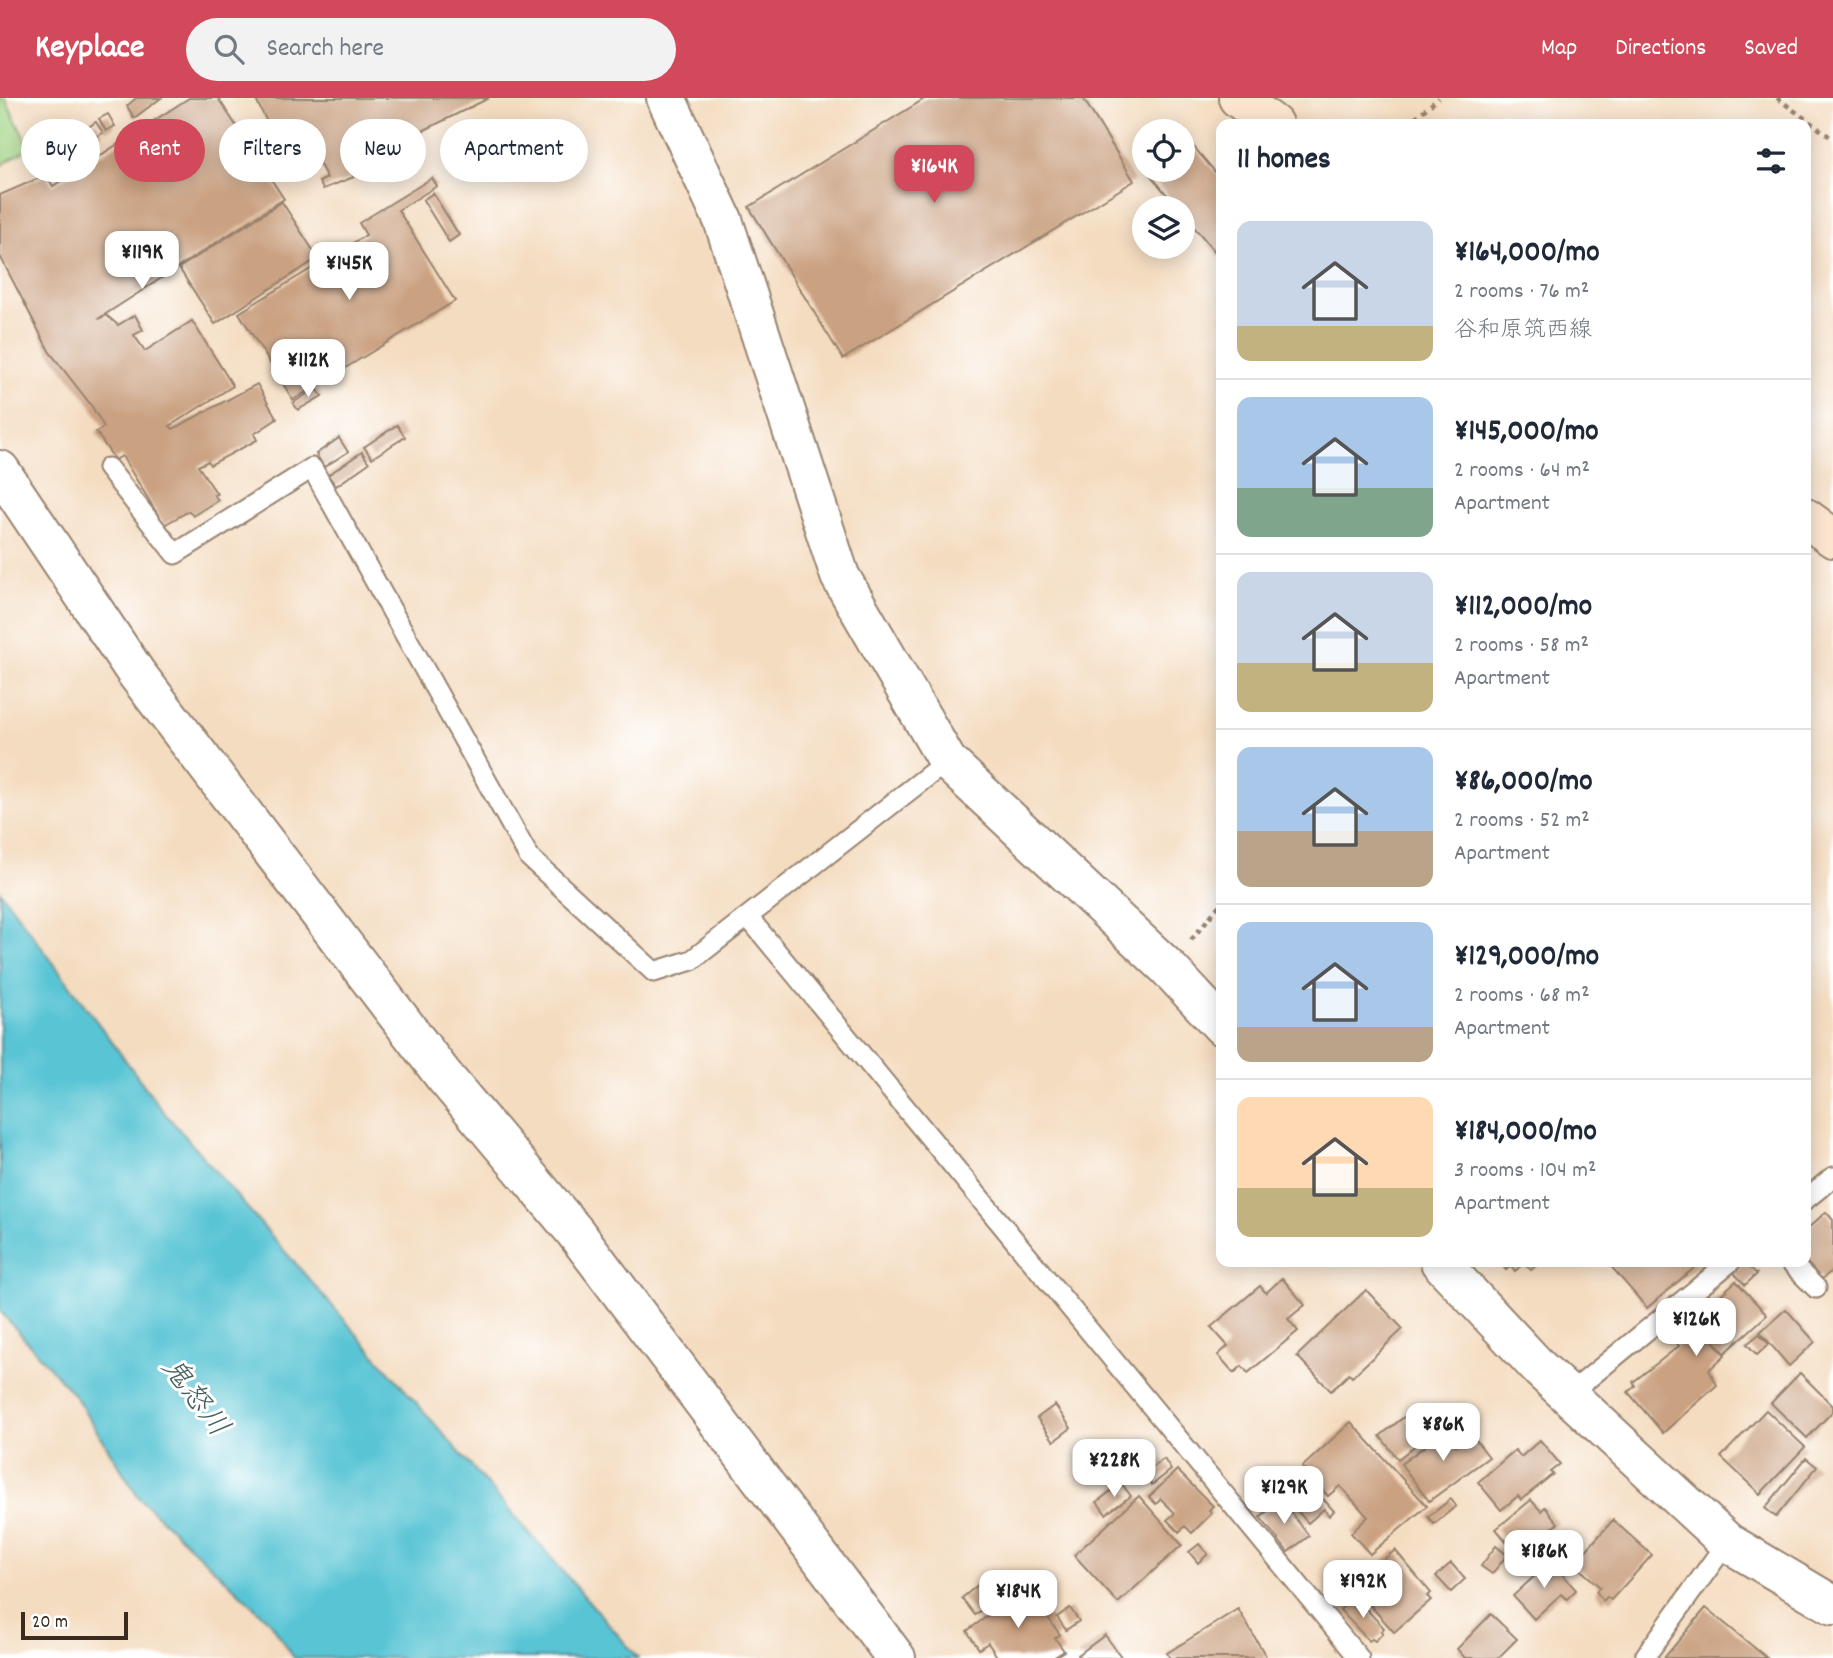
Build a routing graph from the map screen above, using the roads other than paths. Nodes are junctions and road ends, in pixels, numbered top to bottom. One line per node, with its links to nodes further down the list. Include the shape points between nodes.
1 (666, 98): 8 (street, via 723,220 840,576)
2 (1238, 98): 3 (main road)
3 (1266, 119)
4 (108, 467): 9 (lane, via 176,554 312,468 529,857 654,972 692,960)
5 (0, 470): 20 (street, via 136,673 443,1075 575,1232)
6 (1811, 522): 7 (main road)
7 (1833, 538)
8 (947, 761): 9 (lane); 10 (street, via 1168,968)
9 (748, 917): 21 (lane)
10 (1216, 1020)
11 (1833, 1177): 12 (lane)
12 (1811, 1195)
13 (1445, 1267): 17 (street)
14 (1724, 1267): 17 (lane)
15 (1795, 1267): 16 (lane)
16 (1816, 1288)
17 (1568, 1395): 18 (street)
18 (1727, 1542): 19 (street); 22 (lane)
19 (1833, 1605)
20 (896, 1658)
21 (1359, 1658)
22 (1644, 1658)

